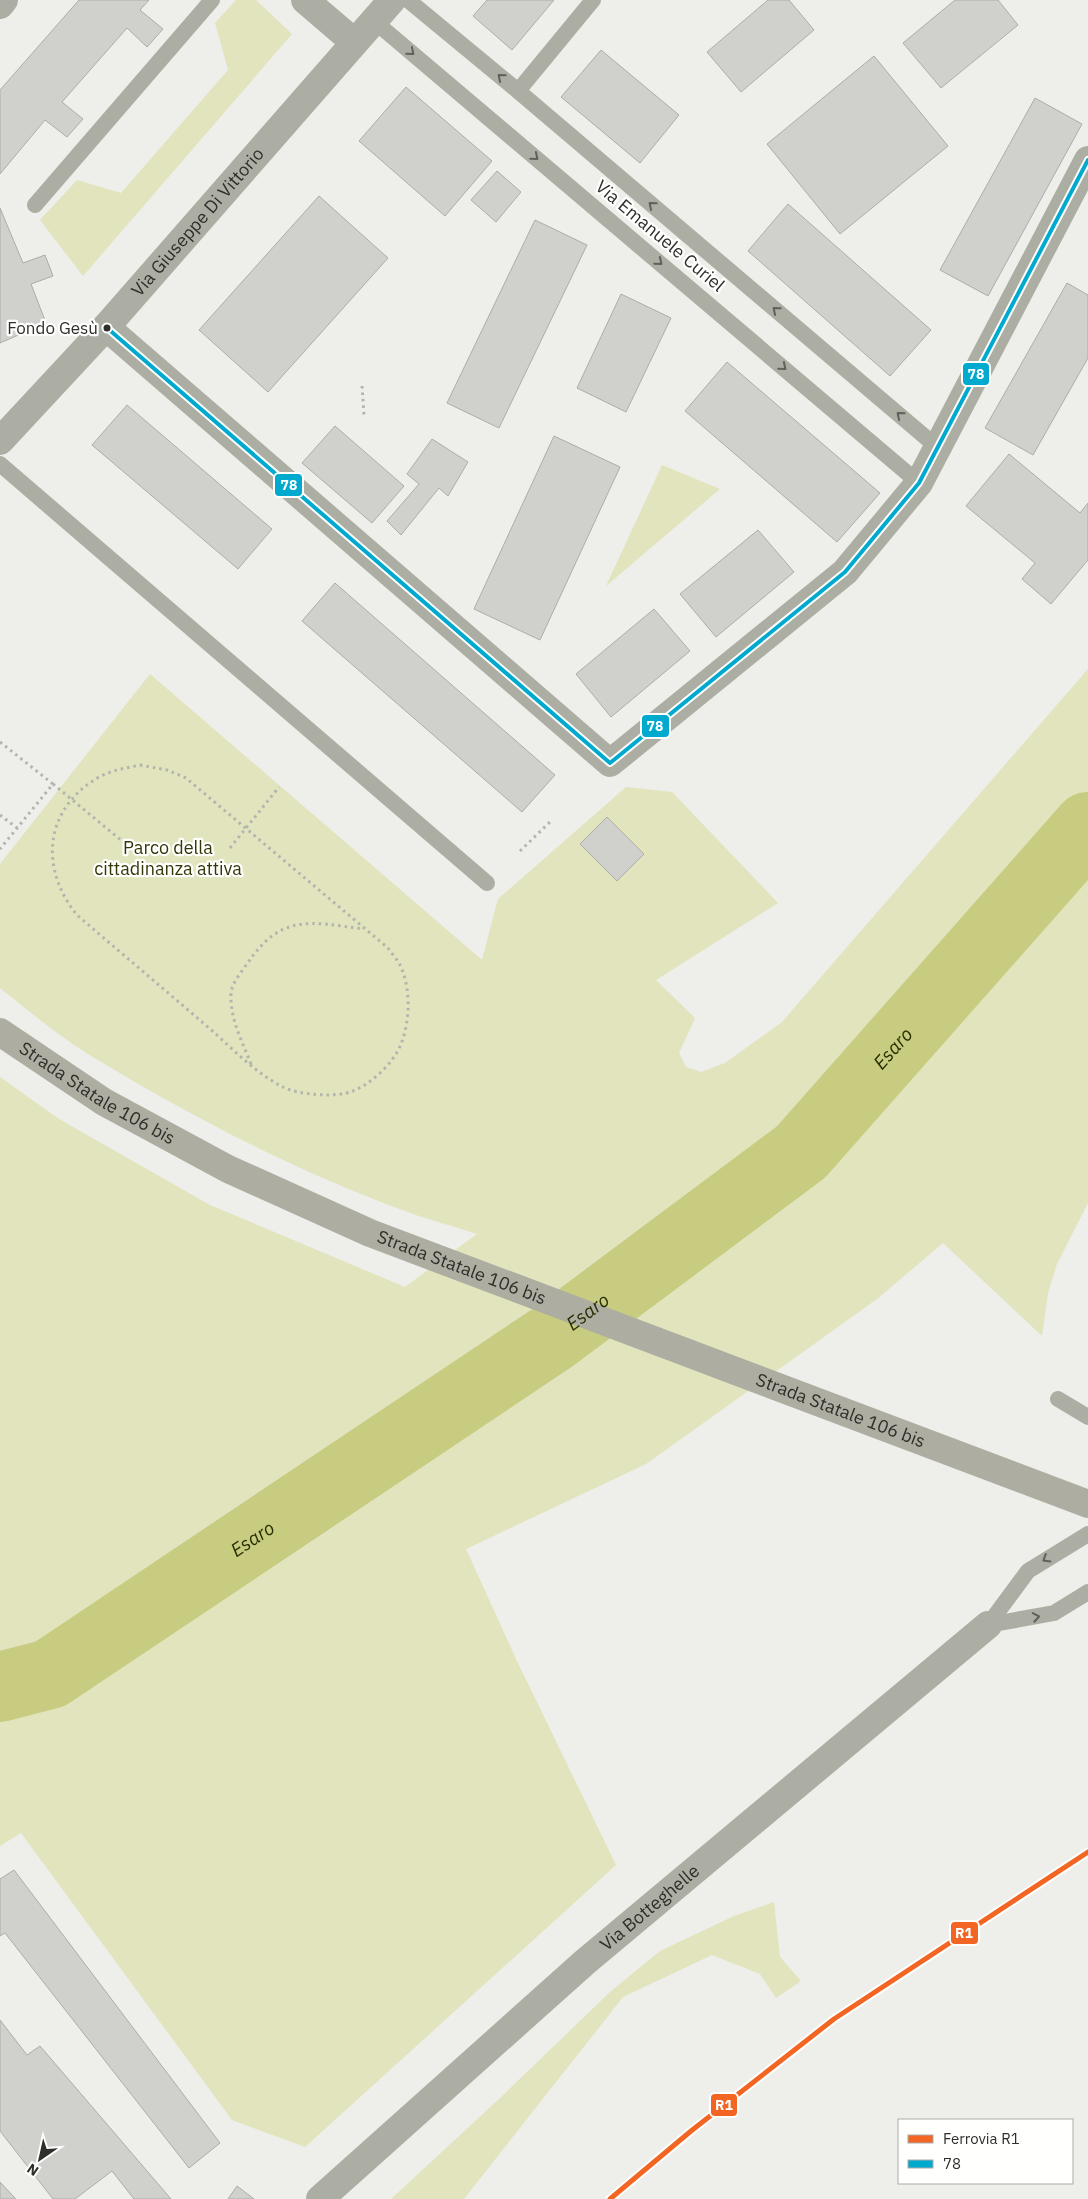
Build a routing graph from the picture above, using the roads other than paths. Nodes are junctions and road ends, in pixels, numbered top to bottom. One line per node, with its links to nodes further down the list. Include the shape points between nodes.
1 (4, 0): 7 (street)
2 (212, 0): 12 (lane)
3 (305, 0): 9 (street)
4 (392, 0): 8 (street, Via Giuseppe Di Vittorio)
5 (408, 0): 10 (lane, Via Emanuele Curiel, one-way to 5)
6 (594, 0): 10 (lane)
7 (0, 5)
8 (374, 21): 9 (street, Via Giuseppe Di Vittorio); 17 (lane, Via Emanuele Curiel, one-way to 17)
9 (354, 42): 13 (street, Via Giuseppe Di Vittorio)
10 (518, 91): 15 (lane, Via Emanuele Curiel, one-way to 10)
11 (1088, 160): 15 (street)
12 (35, 205)
13 (106, 327): 14 (street, Via Giuseppe Di Vittorio); 17 (street, via 610,763 845,572)
14 (0, 442)
15 (937, 447): 17 (street)
16 (0, 464): 18 (lane)
17 (919, 483)
18 (487, 883)
19 (0, 1032): 22 (main road, Strada Statale 106 bis, via 104,1102 228,1169 370,1233)
20 (1058, 1399): 21 (lane)
21 (1088, 1417)
22 (1088, 1504)
23 (1088, 1534): 25 (lane, one-way to 25, via 1028,1570)
24 (1088, 1592): 25 (lane, one-way to 24, via 1054,1613)
25 (988, 1625): 26 (street, Via Botteghelle, via 585,1962)
26 (320, 2199)

